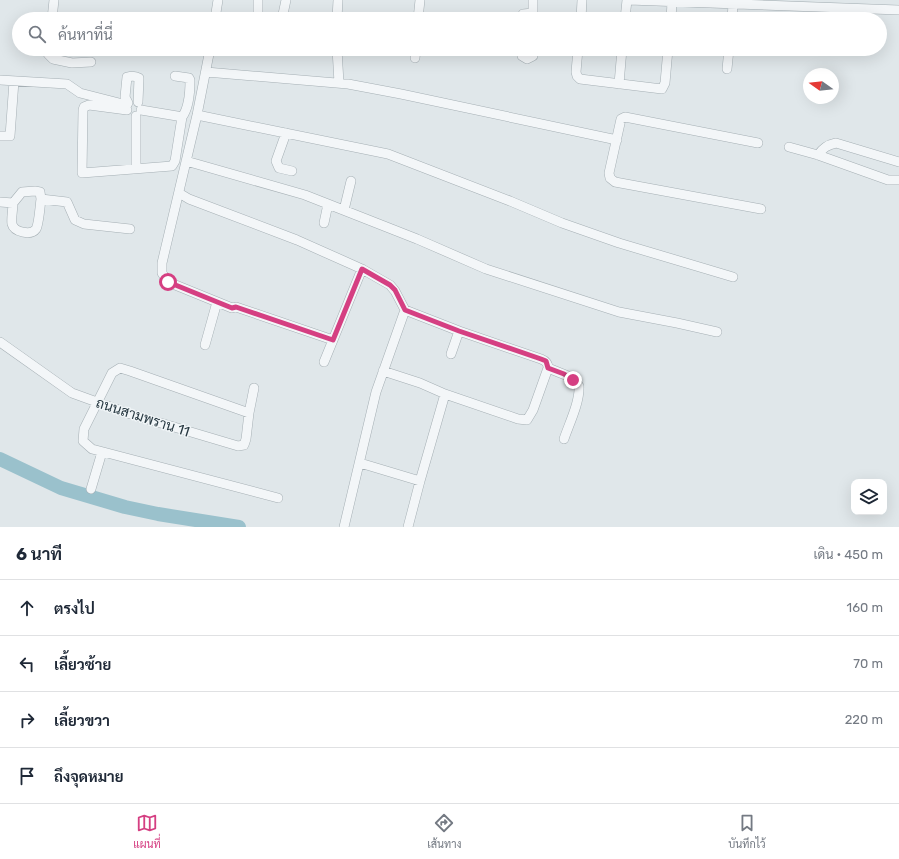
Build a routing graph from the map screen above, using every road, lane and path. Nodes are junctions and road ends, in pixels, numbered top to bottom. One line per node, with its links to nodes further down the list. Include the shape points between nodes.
1 (54, 0): 14 (street)
2 (218, 0): 15 (street)
3 (258, 0): 16 (street)
4 (286, 0): 17 (street)
5 (338, 0): 18 (street)
6 (420, 0): 19 (street)
7 (533, 0): 20 (street)
8 (582, 0): 21 (street)
9 (628, 0): 10 (street); 22 (street)
10 (647, 0): 11 (street)
11 (672, 2): 12 (street); 23 (street)
12 (733, 4): 13 (street); 24 (street)
13 (899, 10)
14 (53, 12)
15 (216, 12)
16 (258, 12)
17 (283, 12)
18 (337, 12)
19 (419, 12)
20 (533, 12)
21 (581, 12)
22 (626, 12)
23 (671, 12)
24 (732, 12)
25 (50, 56): 34 (street, via 72,63)
26 (209, 56): 36 (street)
27 (337, 56): 40 (street)
28 (522, 56): 29 (street, via 527,59)
29 (533, 56)
30 (577, 56): 41 (street, via 576,72 579,78)
31 (621, 56): 41 (street)
32 (667, 56): 41 (street, via 662,89)
33 (728, 56): 35 (street)
34 (91, 62)
35 (727, 69)
36 (206, 72): 40 (street); 43 (street)
37 (175, 76): 44 (street, via 190,80)
38 (0, 80): 39 (street)
39 (14, 81): 42 (street, via 67,84 80,93); 46 (street, via 10,136)
40 (339, 84): 47 (street, via 401,94)
41 (619, 84)
42 (133, 108): 44 (street); 53 (street); 53 (street, via 89,105 84,107 82,173)
43 (197, 114): 45 (street); 51 (street)
44 (182, 117): 53 (street, via 172,166)
45 (286, 133): 54 (street, via 276,161 279,168); 67 (street, via 388,154 562,223)
46 (0, 136)
47 (617, 140): 48 (street, via 621,119 628,117); 62 (street, via 610,173 610,178 615,182)
48 (758, 143)
49 (789, 147): 50 (street)
50 (818, 155): 52 (street, via 828,145 836,143); 55 (street, via 888,180)
51 (186, 161): 57 (street); 61 (street)
52 (899, 162)
53 (136, 168)
54 (292, 171)
55 (899, 180)
56 (351, 181): 63 (street)
57 (179, 193): 66 (street); 68 (street, via 162,263 162,273 168,282)
58 (41, 198): 60 (street, via 40,192 22,192); 60 (street, via 36,229 27,233 18,231 12,224); 65 (street, via 67,202 75,220 84,224)
59 (0, 202): 60 (street)
60 (13, 203)
61 (328, 204): 63 (street); 64 (street)
62 (760, 209)
63 (344, 210): 71 (street, via 486,269 619,312)
64 (324, 223)
65 (130, 229)
66 (362, 269): 69 (street, via 390,285); 72 (street)
67 (733, 277)
68 (217, 302): 72 (street); 74 (street)
69 (405, 310): 70 (street); 78 (street)
70 (459, 331): 75 (street); 77 (street, via 546,361)
71 (716, 332)
72 (333, 340): 76 (street)
73 (0, 342): 81 (street, ถนนสามพราน 11, via 72,393)
74 (205, 345)
75 (451, 354)
76 (324, 362)
77 (548, 368): 80 (street, via 527,420); 83 (street, via 568,376 579,386)
78 (383, 371): 80 (street); 85 (street)
79 (254, 388): 82 (street, ถนนสามพราน 11)
80 (445, 394): 86 (street)
81 (97, 403): 82 (street, via 112,372 120,368); 82 (street, ถนนสามพราน 11, via 238,446 244,445); 84 (street, via 84,429 83,441 92,449)
82 (249, 414)
83 (564, 439)
84 (102, 452): 87 (street); 88 (street)
85 (360, 463): 86 (street); 89 (street)
86 (420, 481): 90 (street)
87 (91, 489)
88 (278, 498)
89 (344, 527)
90 (408, 527)

